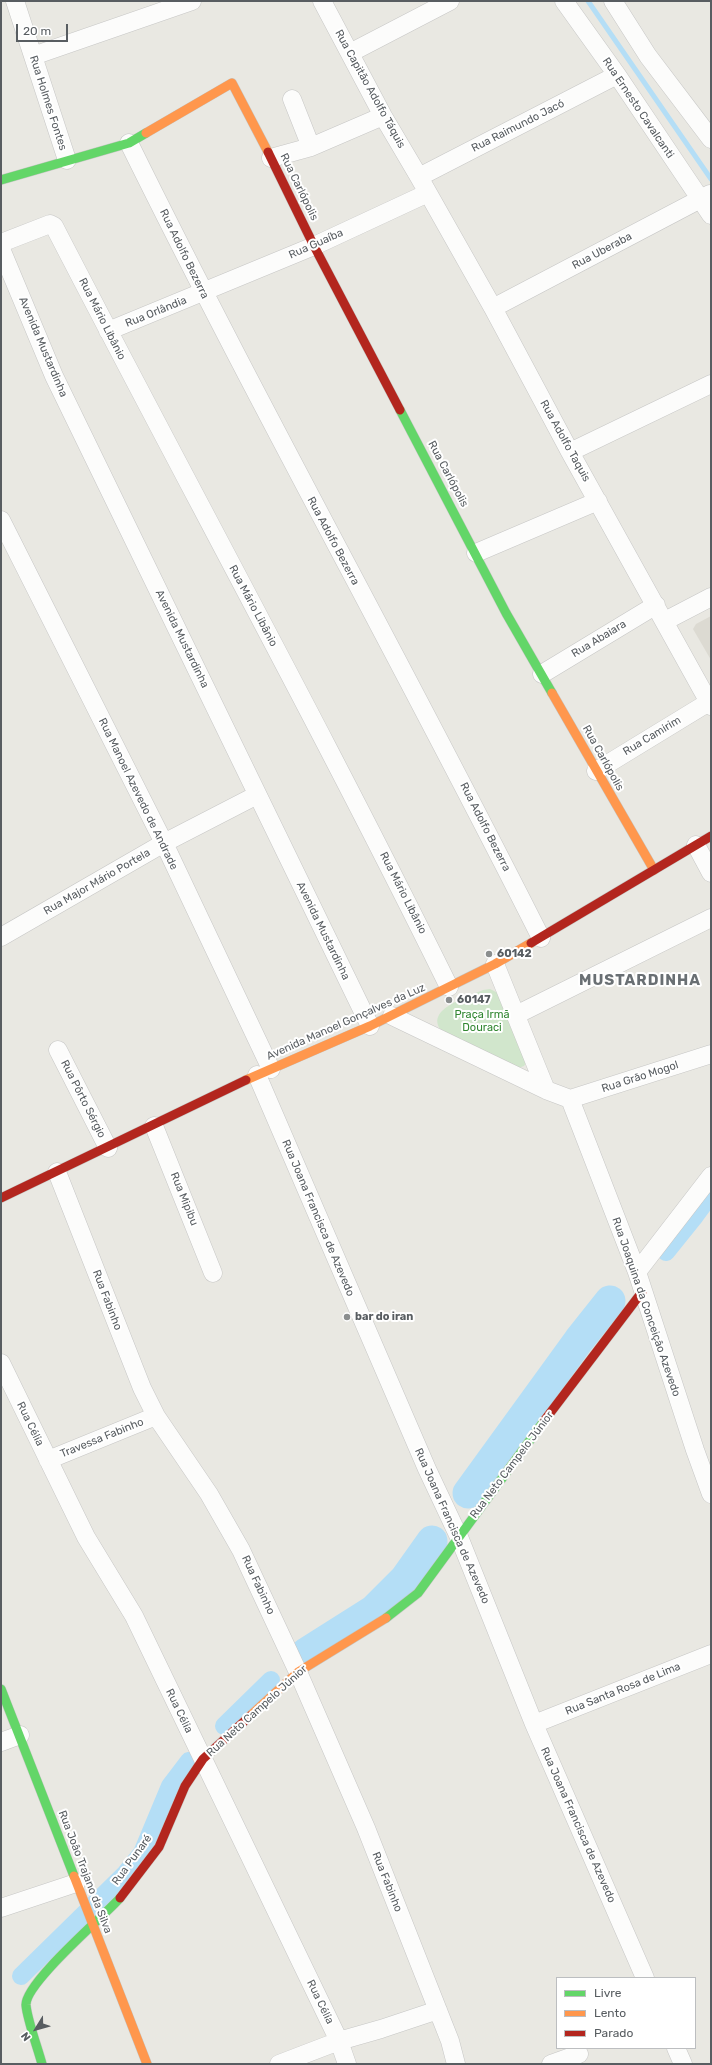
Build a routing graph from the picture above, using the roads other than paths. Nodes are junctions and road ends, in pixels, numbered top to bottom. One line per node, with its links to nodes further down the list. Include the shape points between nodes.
1 (15, 1): 8 (street, Rua Holmes Fontes)
2 (192, 1): 8 (street)
3 (450, 1): 7 (street)
4 (564, 1): 9 (street, Rua Ernesto Cavalcanti)
5 (613, 1): 12 (street, via 648,56)
6 (328, 3): 7 (street, Rua Capitão Adolfo Táquis)
7 (350, 53): 11 (street, Rua Capitão Adolfo Táquis)
8 (33, 56): 16 (street, Rua Holmes Fontes)
9 (617, 75): 17 (street, Rua Raimundo Jacó); 20 (street, Rua Ernesto Cavalcanti)
10 (292, 99): 14 (street)
11 (382, 116): 14 (street); 17 (street, Rua Capitão Adolfo Táquis)
12 (711, 139)
13 (129, 143): 15 (street, Rua Carlópolis, via 232,83); 16 (street); 25 (street, Rua Adolfo Bezerra)
14 (311, 147): 15 (street)
15 (271, 158): 23 (street, Rua Carlópolis)
16 (66, 160): 18 (street)
17 (419, 177): 19 (street, Rua Adolfo Taquis)
18 (1, 180)
19 (428, 193): 23 (street, Rua Guaíba); 26 (street, Rua Adolfo Taquis)
20 (707, 196): 21 (street, Rua Ernesto Cavalcanti); 26 (street, Rua Uberaba)
21 (711, 215)
22 (1, 243): 27 (street, Rua Mário Libânio, via 50,224 54,226)
23 (314, 246): 25 (street, Rua Guaíba); 32 (street, Rua Carlópolis)
24 (1, 249): 39 (street, Avenida Mustardinha, via 54,376)
25 (203, 293): 27 (street, Rua Orlândia); 46 (street, Rua Adolfo Bezerra, via 419,700)
26 (493, 308): 29 (street, Rua Adolfo Taquis)
27 (108, 331): 48 (street, Rua Mário Libânio, via 317,726)
28 (711, 384): 29 (street)
29 (570, 452): 30 (street, Rua Adolfo Taquis)
30 (598, 501): 32 (street); 34 (street, Rua Adolfo Taquis)
31 (1, 520): 41 (street, Rua Manoel Azevedo de Andrade)
32 (476, 553): 36 (street, Rua Carlópolis, via 506,613)
33 (711, 597): 35 (street)
34 (656, 605): 35 (street, Rua Adolfo Taquis); 36 (street, Rua Abaiara)
35 (665, 621): 37 (street, Rua Adolfo Taquis)
36 (542, 674): 38 (street, Rua Carlópolis)
37 (710, 704): 38 (street, Rua Camirim)
38 (596, 771): 42 (street, Rua Carlópolis)
39 (257, 795): 41 (street, Rua Major Mário Portela); 51 (street, Avenida Mustardinha)
40 (704, 841): 42 (street, Avenida Manoel Gonçalves da Luz); 43 (street)
41 (164, 843): 45 (street, Rua Major Mário Portela); 54 (street, Rua Manoel Azevedo de Andrade)
42 (654, 870): 46 (street, Avenida Manoel Gonçalves da Luz)
43 (711, 873)
44 (711, 918): 49 (street)
45 (1, 937)
46 (540, 938): 47 (street, Avenida Manoel Gonçalves da Luz)
47 (495, 964): 48 (street, Avenida Manoel Gonçalves da Luz); 49 (street)
48 (449, 987): 50 (street, Avenida Manoel Gonçalves da Luz)
49 (516, 1015): 55 (street)
50 (392, 1016): 51 (street, Avenida Manoel Gonçalves da Luz); 55 (street)
51 (370, 1026): 54 (street, Avenida Manoel Gonçalves da Luz)
52 (58, 1050): 58 (street, Rua Pôrto Sérgio)
53 (711, 1054): 56 (street, Rua Grão Mogol)
54 (264, 1072): 57 (street, Avenida Manoel Gonçalves da Luz); 69 (street, Rua Joana Francisca de Azevedo, via 427,1469)
55 (546, 1090): 56 (street)
56 (570, 1099): 62 (street, Rua Joaquina da Conceição Azevedo)
57 (154, 1126): 58 (street, Avenida Manoel Gonçalves da Luz); 63 (street, Rua Mipibu)
58 (108, 1148): 59 (street, Avenida Manoel Gonçalves da Luz)
59 (57, 1172): 61 (street, Avenida Manoel Gonçalves da Luz); 66 (street, Rua Fabinho, via 142,1388)
60 (711, 1176): 62 (street)
61 (1, 1198)
62 (637, 1272): 64 (street, Rua Joaquina da Conceição Azevedo)
63 (213, 1273)
64 (642, 1292): 68 (street, Rua Joaquina da Conceição Azevedo); 69 (street, Rua Neto Campelo Júnior)
65 (1, 1363): 67 (street, Rua Célia)
66 (156, 1416): 67 (street, Travessa Fabinho); 71 (street, Rua Fabinho, via 209,1494 241,1550)
67 (48, 1460): 76 (street, Rua Célia, via 86,1537 134,1616)
68 (711, 1494)
69 (459, 1537): 71 (street, Rua Neto Campelo Júnior, via 418,1593 401,1610); 73 (street, Rua Joana Francisca de Azevedo)
70 (711, 1654): 73 (street, Rua Santa Rosa de Lima)
71 (298, 1672): 76 (street, Rua Neto Campelo Júnior); 81 (street, Rua Fabinho, via 366,1828)
72 (1, 1689): 74 (street, Rua João Trajano da Silva)
73 (534, 1724): 80 (street, Rua Joana Francisca de Azevedo)
74 (20, 1735): 75 (street); 77 (street, Rua João Trajano da Silva)
75 (1, 1742)
76 (203, 1759): 79 (street, Rua Punaré, via 185,1786 159,1846 137,1878); 82 (street, Rua Célia)
77 (76, 1883): 78 (street); 79 (street, Rua João Trajano da Silva)
78 (1, 1908)
79 (92, 1924): 85 (street, Rua Punaré, via 42,1976 27,1997 26,2004); 86 (street, Rua João Trajano da Silva)
80 (645, 1977)
81 (438, 2010): 82 (street); 89 (street, Rua Fabinho)
82 (339, 2041): 87 (street); 88 (street, Rua Célia)
83 (676, 2049): 91 (street)
84 (579, 2054): 90 (street)
85 (42, 2064)
86 (147, 2064)
87 (279, 2064)
88 (347, 2064)
89 (456, 2064)
90 (550, 2064)
91 (683, 2064)

